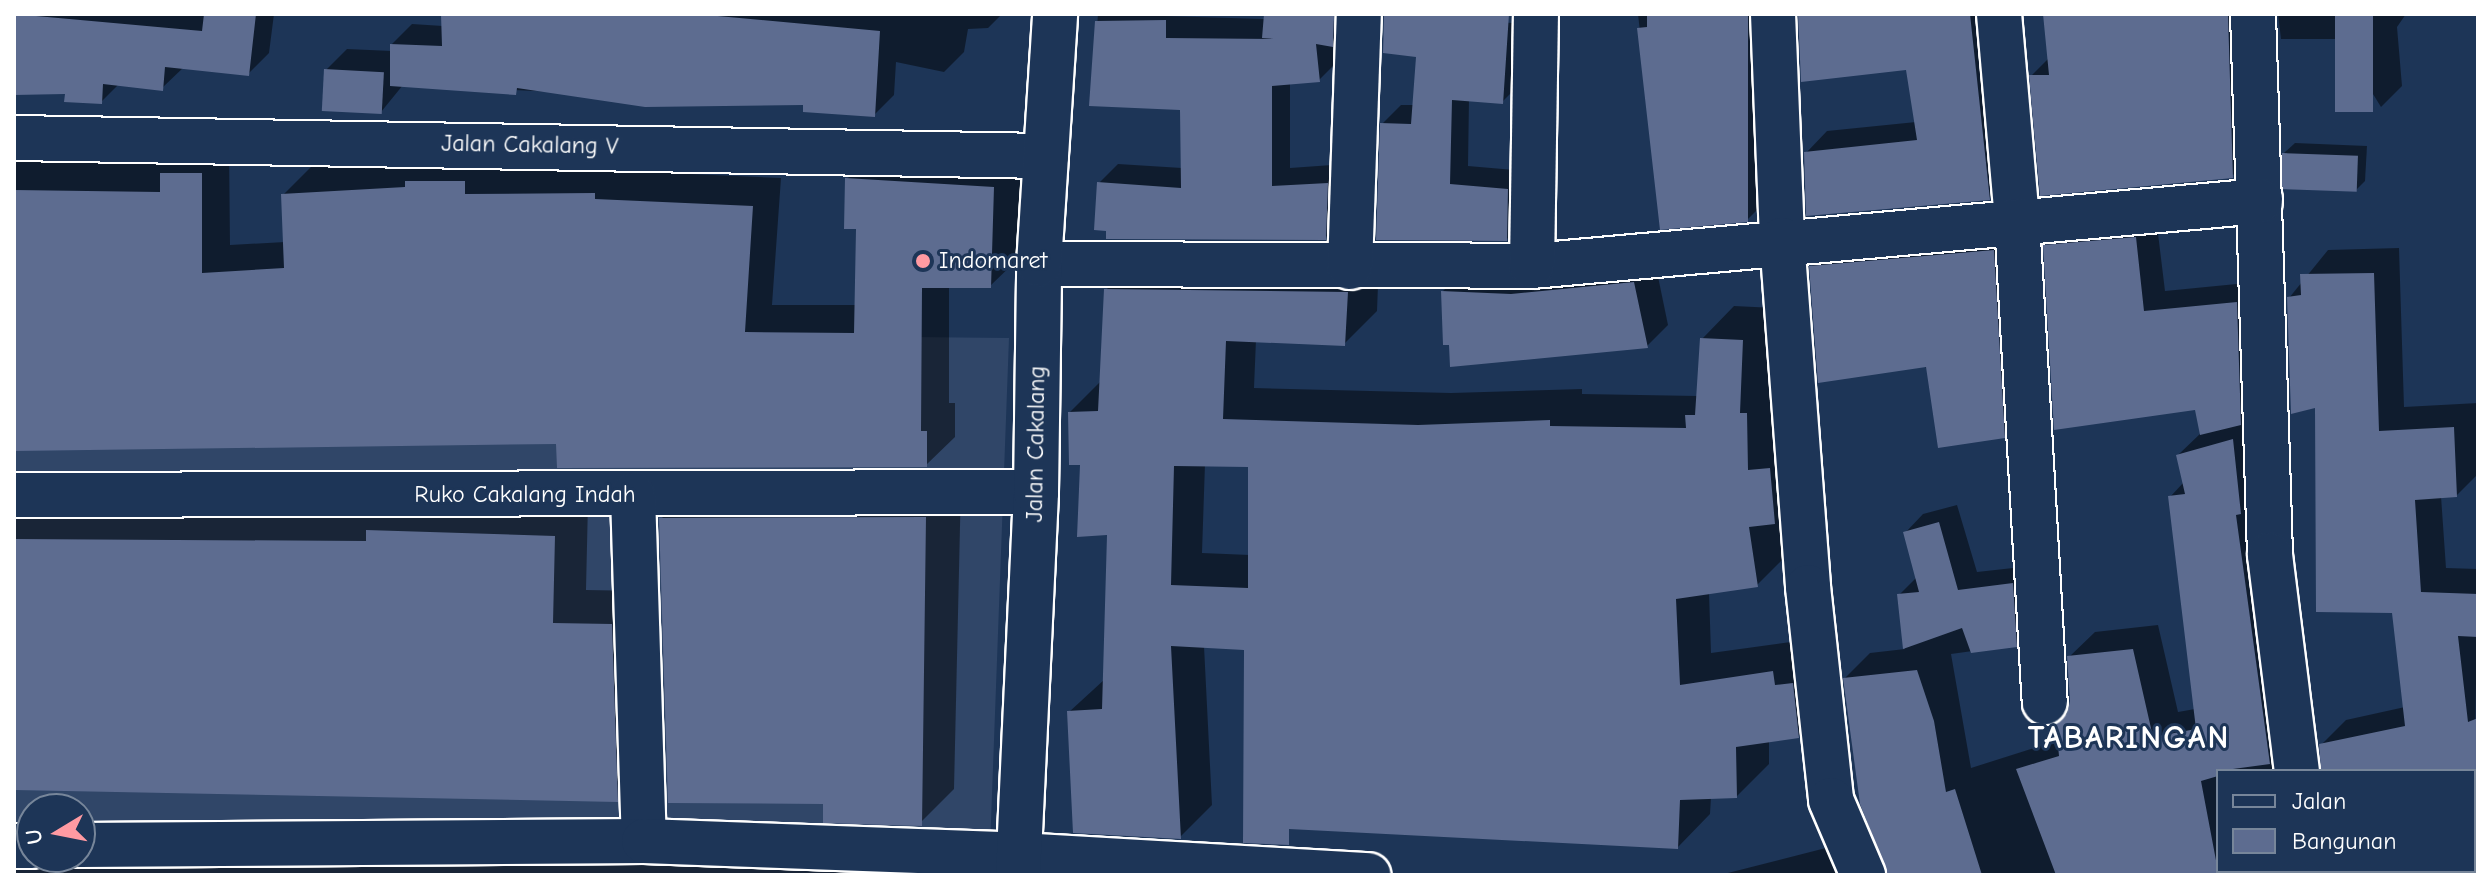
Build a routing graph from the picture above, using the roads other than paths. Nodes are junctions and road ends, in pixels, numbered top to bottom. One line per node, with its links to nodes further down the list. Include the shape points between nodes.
1 (1055, 14): 8 (street, Jalan Cakalang)
2 (1359, 14): 14 (street)
3 (1536, 14): 13 (street)
4 (1773, 14): 11 (street)
5 (1999, 14): 10 (street)
6 (2253, 14): 9 (street)
7 (14, 138): 8 (street, Jalan Cakalang V)
8 (1046, 156): 12 (street, Jalan Cakalang)
9 (2260, 201): 10 (street); 19 (street, via 2270,555)
10 (2017, 221): 11 (street); 18 (street)
11 (1782, 240): 13 (street); 24 (street, via 1808,587 1831,800)
12 (1039, 264): 14 (street); 15 (street, Jalan Cakalang)
13 (1532, 266): 14 (street)
14 (1350, 267)
15 (1036, 492): 17 (street, Ruko Cakalang Indah); 22 (street, Jalan Cakalang)
16 (14, 495): 17 (street, Ruko Cakalang Indah)
17 (633, 495): 20 (street)
18 (2045, 702)
19 (2297, 769)
20 (644, 841): 21 (street); 22 (street)
21 (96, 845)
22 (1019, 865): 23 (street)
23 (1368, 875)
24 (1863, 875)

